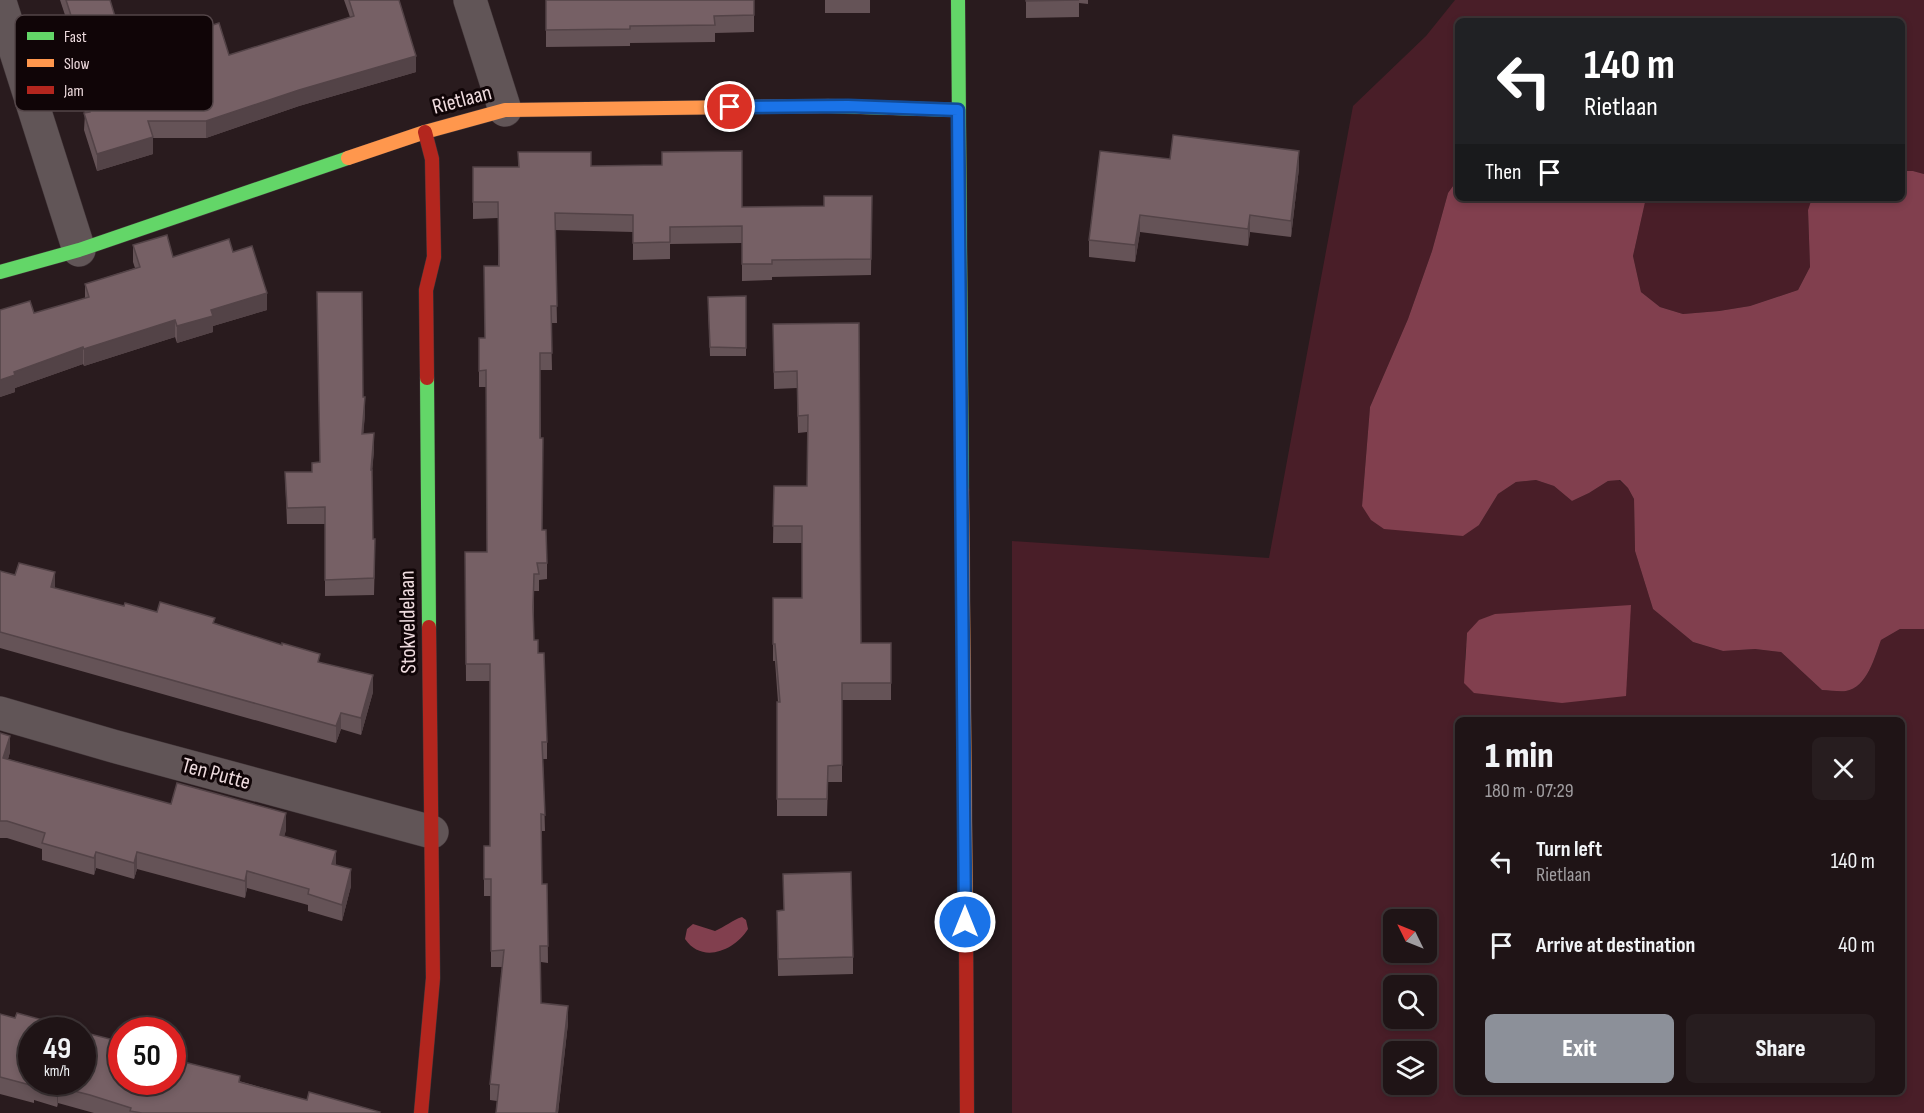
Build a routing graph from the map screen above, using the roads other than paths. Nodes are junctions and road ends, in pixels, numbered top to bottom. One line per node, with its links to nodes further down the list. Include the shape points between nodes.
1 (470, 0): 5 (street)
2 (958, 0): 6 (street)
3 (0, 2): 4 (street)
4 (15, 49)
5 (505, 110): 6 (street, Rietlaan, via 848,106); 8 (street, Rietlaan)
6 (958, 110): 14 (street)
7 (35, 111): 9 (street)
8 (424, 132): 9 (street, Rietlaan); 12 (street, Stokveldelaan, via 432,159 434,257 426,290)
9 (79, 250): 10 (street, Rietlaan)
10 (0, 272)
11 (0, 713): 12 (street, Ten Putte)
12 (432, 832): 13 (street, Stokveldelaan, via 433,978)
13 (421, 1113)
14 (967, 1113)

